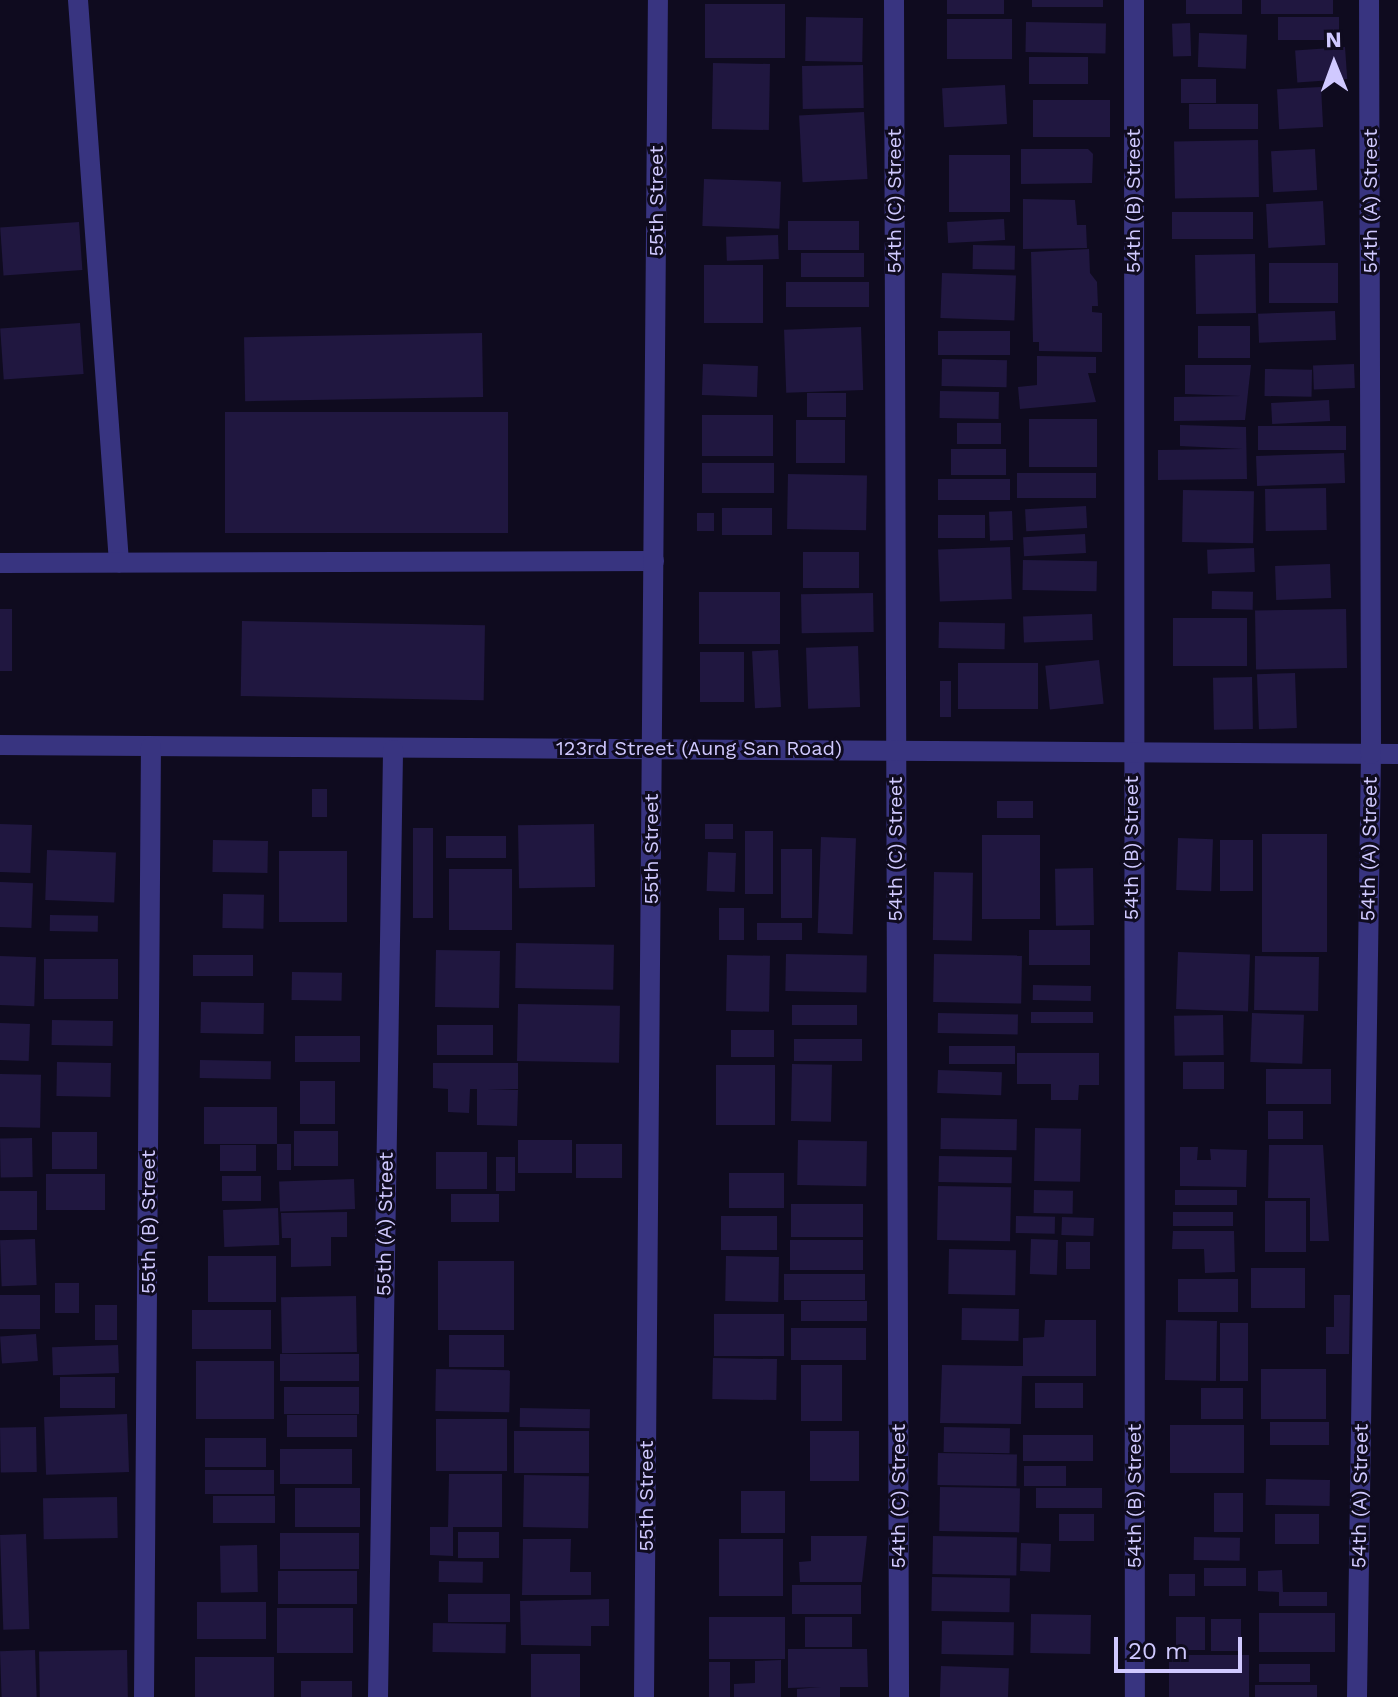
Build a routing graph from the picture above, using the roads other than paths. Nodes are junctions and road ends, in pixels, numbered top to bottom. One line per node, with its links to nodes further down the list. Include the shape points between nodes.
1 (78, 0): 8 (street)
2 (658, 0): 6 (street, 55th Street)
3 (894, 0): 11 (street, 54th (C) Street)
4 (1134, 0): 14 (street, 54th (B) Street)
5 (1369, 0): 15 (street, 54th (A) Street)
6 (654, 561): 8 (street); 12 (street, 55th Street)
7 (0, 563): 8 (street)
8 (119, 563)
9 (0, 745): 10 (street, 123rd Street (Aung San Road))
10 (151, 747): 13 (street, 123rd Street (Aung San Road)); 17 (street, 55th (B) Street)
11 (895, 747): 12 (street, 123rd Street (Aung San Road)); 14 (street, 123rd Street (Aung San Road)); 20 (street, 54th (C) Street)
12 (652, 748): 13 (street, 123rd Street (Aung San Road)); 19 (street, 55th Street)
13 (393, 750): 18 (street, 55th (A) Street)
14 (1130, 750): 15 (street, 123rd Street (Aung San Road)); 21 (street, 54th (B) Street)
15 (1371, 754): 16 (street, 123rd Street (Aung San Road)); 22 (street, 54th (A) Street)
16 (1398, 754)
17 (144, 1697)
18 (378, 1697)
19 (644, 1697)
20 (899, 1697)
21 (1135, 1697)
22 (1357, 1697)

